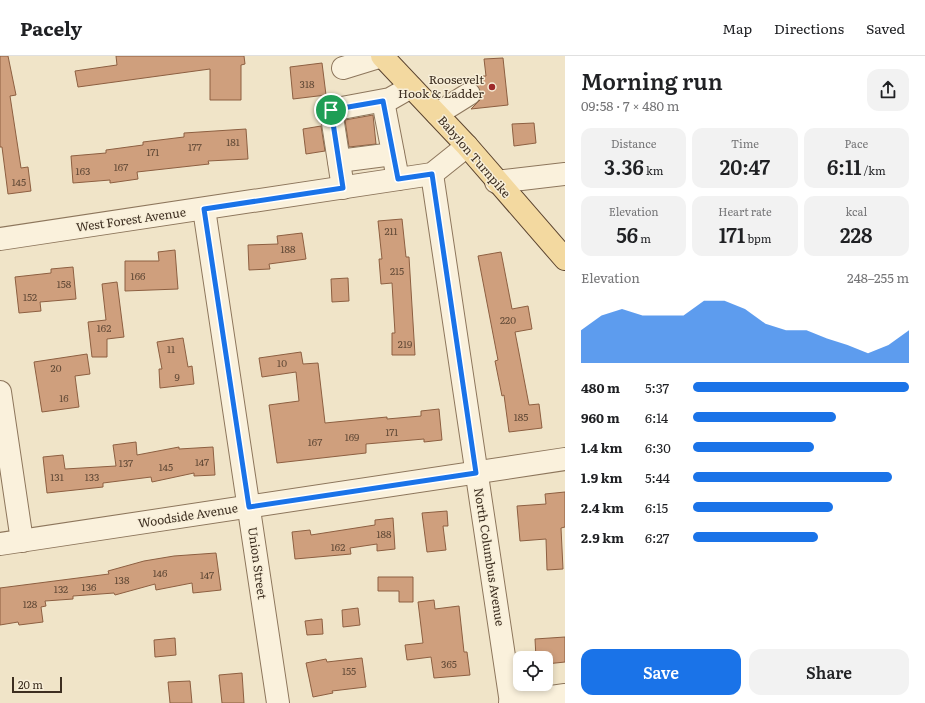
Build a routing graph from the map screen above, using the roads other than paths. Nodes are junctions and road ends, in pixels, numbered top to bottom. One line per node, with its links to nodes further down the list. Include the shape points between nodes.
1 (382, 56): 2 (street); 3 (main road, Babylon Turnpike)
2 (343, 68)
3 (411, 86): 5 (street, via 390,99); 6 (main road, Babylon Turnpike)
4 (470, 94): 6 (street)
5 (385, 110): 8 (street); 9 (street, via 331,110)
6 (436, 114): 7 (main road, Babylon Turnpike)
7 (467, 146): 10 (street); 13 (main road, Babylon Turnpike)
8 (393, 154): 9 (street); 12 (street)
9 (339, 161): 14 (street)
10 (432, 174): 12 (street, West Forest Avenue); 20 (street, North Columbus Avenue)
11 (565, 174): 13 (street)
12 (398, 179): 14 (street, West Forest Avenue)
13 (496, 182): 17 (main road, Babylon Turnpike)
14 (343, 188): 15 (street, West Forest Avenue)
15 (204, 209): 16 (street, West Forest Avenue); 21 (street, Union Street)
16 (0, 239)
17 (565, 259)
18 (0, 392): 22 (street)
19 (565, 459): 20 (street, Woodside Avenue)
20 (476, 473): 21 (street, Woodside Avenue); 26 (street, North Columbus Avenue)
21 (249, 507): 22 (street, Woodside Avenue); 25 (street, Union Street)
22 (22, 541): 23 (street, Woodside Avenue)
23 (0, 544)
24 (565, 695): 26 (street)
25 (278, 703)
26 (510, 703)

